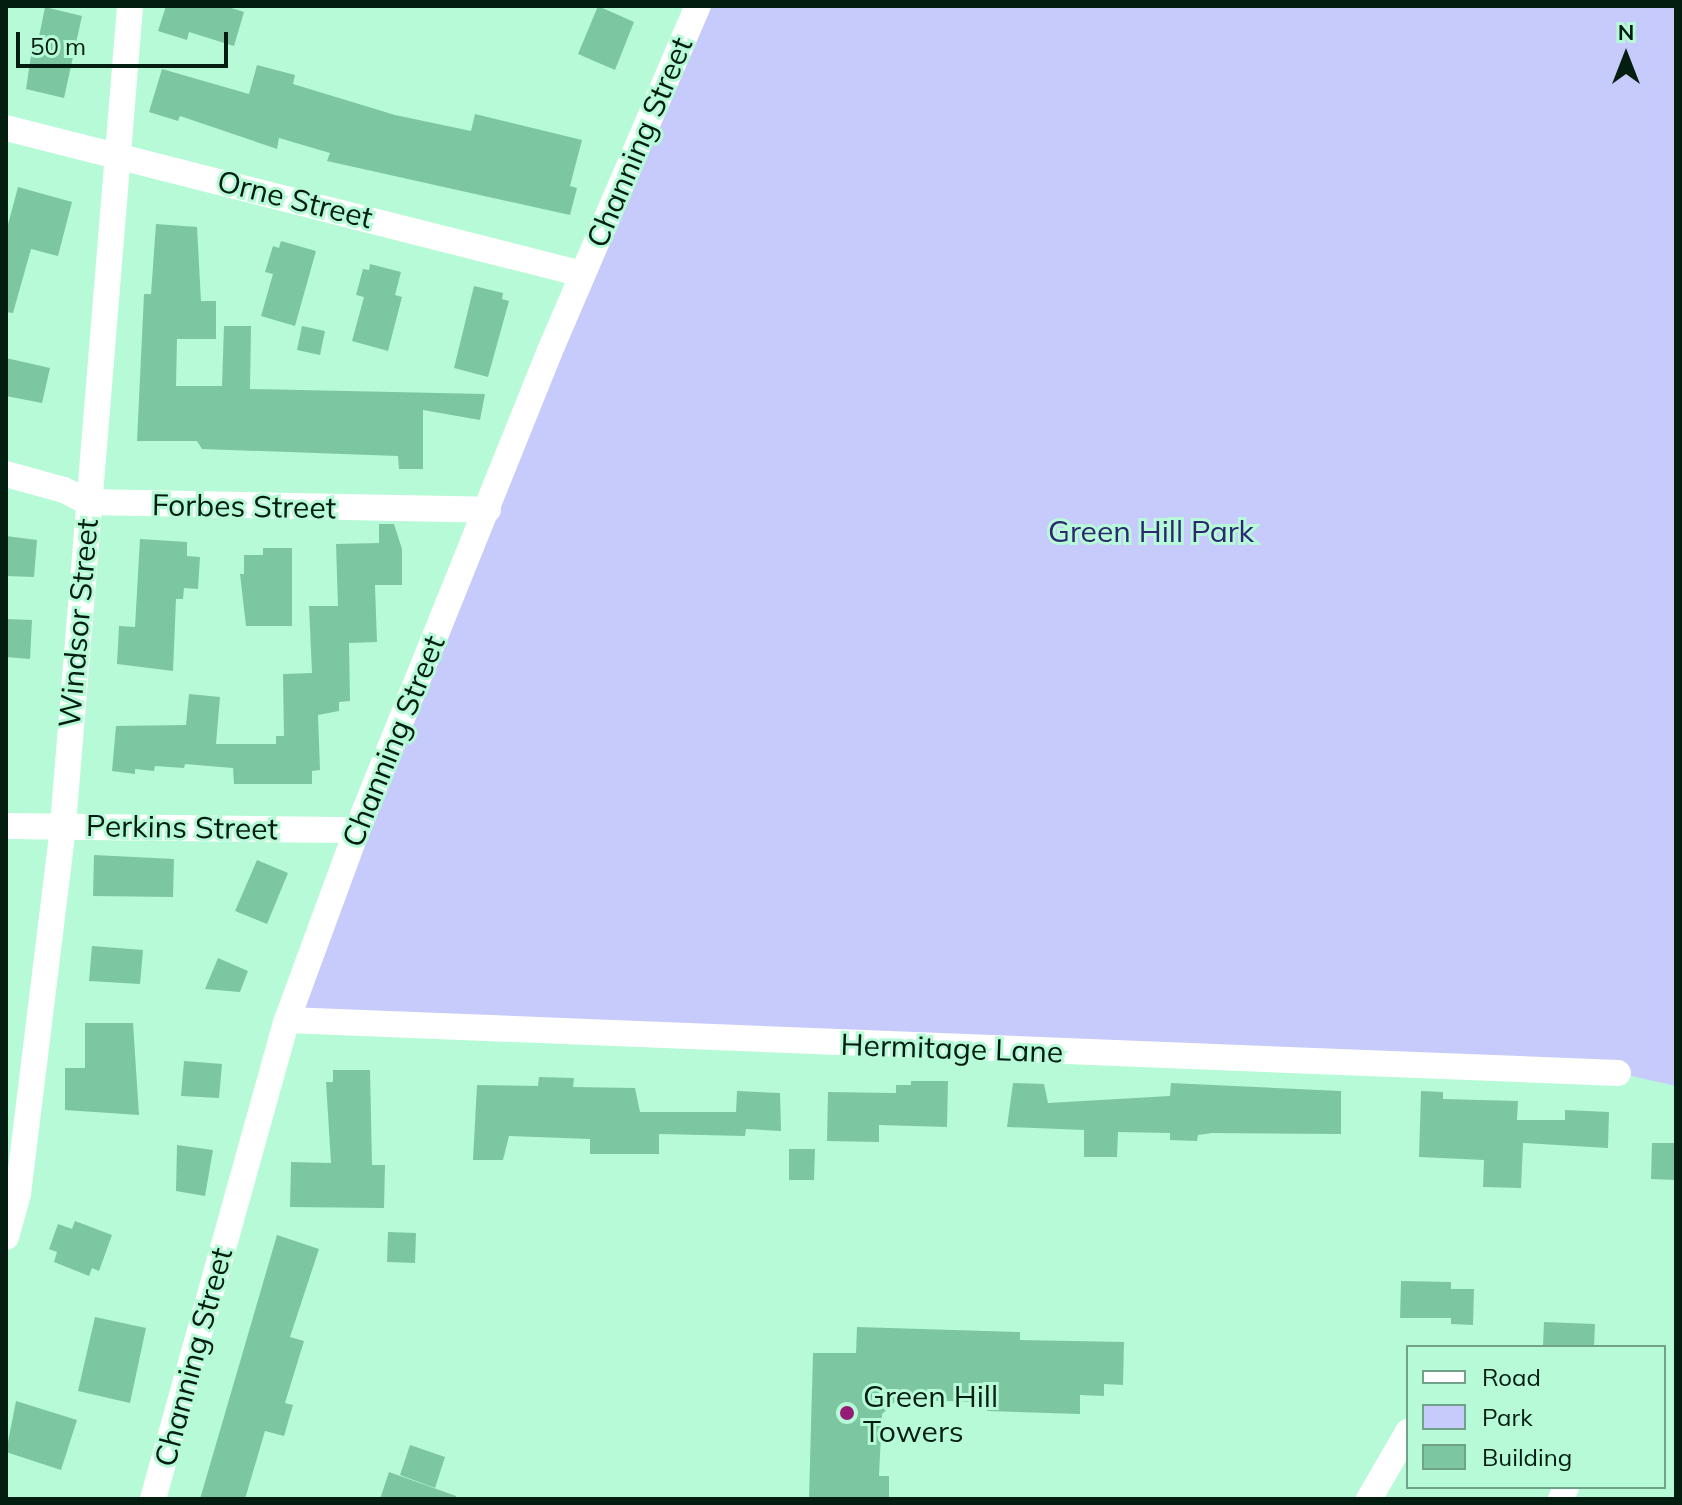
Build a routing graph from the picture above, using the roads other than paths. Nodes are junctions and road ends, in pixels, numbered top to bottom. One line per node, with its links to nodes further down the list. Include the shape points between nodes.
1 (130, 6): 4 (street, Windsor Street)
2 (698, 6): 5 (street, Channing Street)
3 (6, 128): 4 (street, Orne Street)
4 (118, 155): 5 (street, Orne Street); 7 (street, Windsor Street)
5 (582, 274): 8 (street, Channing Street)
6 (6, 474): 7 (street, Forbes Street)
7 (88, 502): 8 (street, Forbes Street); 9 (street, Windsor Street)
8 (488, 510): 11 (street, Channing Street)
9 (63, 825): 10 (street, Perkins Street); 11 (street, Perkins Street); 14 (street, Windsor Street)
10 (6, 826)
11 (357, 830): 12 (street, Channing Street)
12 (287, 1020): 13 (street, Hermitage Lane); 17 (street, Channing Street)
13 (1618, 1073)
14 (12, 1194): 15 (street, Windsor Street)
15 (6, 1237)
16 (1406, 1435): 18 (street)
17 (153, 1499)
18 (1369, 1499)

